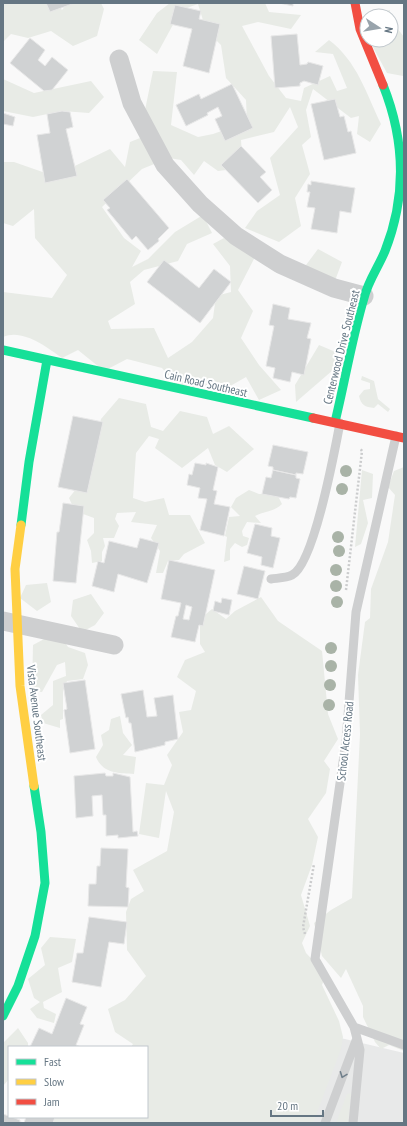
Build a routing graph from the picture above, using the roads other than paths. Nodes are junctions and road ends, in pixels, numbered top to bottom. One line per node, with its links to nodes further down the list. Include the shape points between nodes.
1 (355, 3): 3 (street, Centerwood Drive Southeast, via 360,29 391,106 399,138 401,169 394,224 386,251)
2 (119, 59): 3 (street, via 132,103 165,165 200,204 236,236 280,264 334,288)
3 (364, 296): 6 (street, Centerwood Drive Southeast)
4 (3, 350): 5 (street, Cain Road Southeast)
5 (47, 360): 6 (street, Cain Road Southeast); 9 (street, Vista Avenue Southeast, via 29,462)
6 (337, 423): 7 (street, Cain Road Southeast); 8 (lane, via 314,536 293,575)
7 (400, 437): 12 (lane, School Access Road, via 356,612 346,741 315,959)
8 (271, 579)
9 (10, 622): 10 (street); 11 (street, Vista Avenue Southeast, via 41,832 45,883 35,936 18,986)
10 (114, 645)
11 (3, 1016)
12 (354, 1027): 13 (lane, School Access Road); 14 (lane)
13 (357, 1038): 15 (lane, one-way to 15); 16 (lane, School Access Road, via 360,1050)
14 (404, 1045)
15 (325, 1123)
16 (353, 1123)

